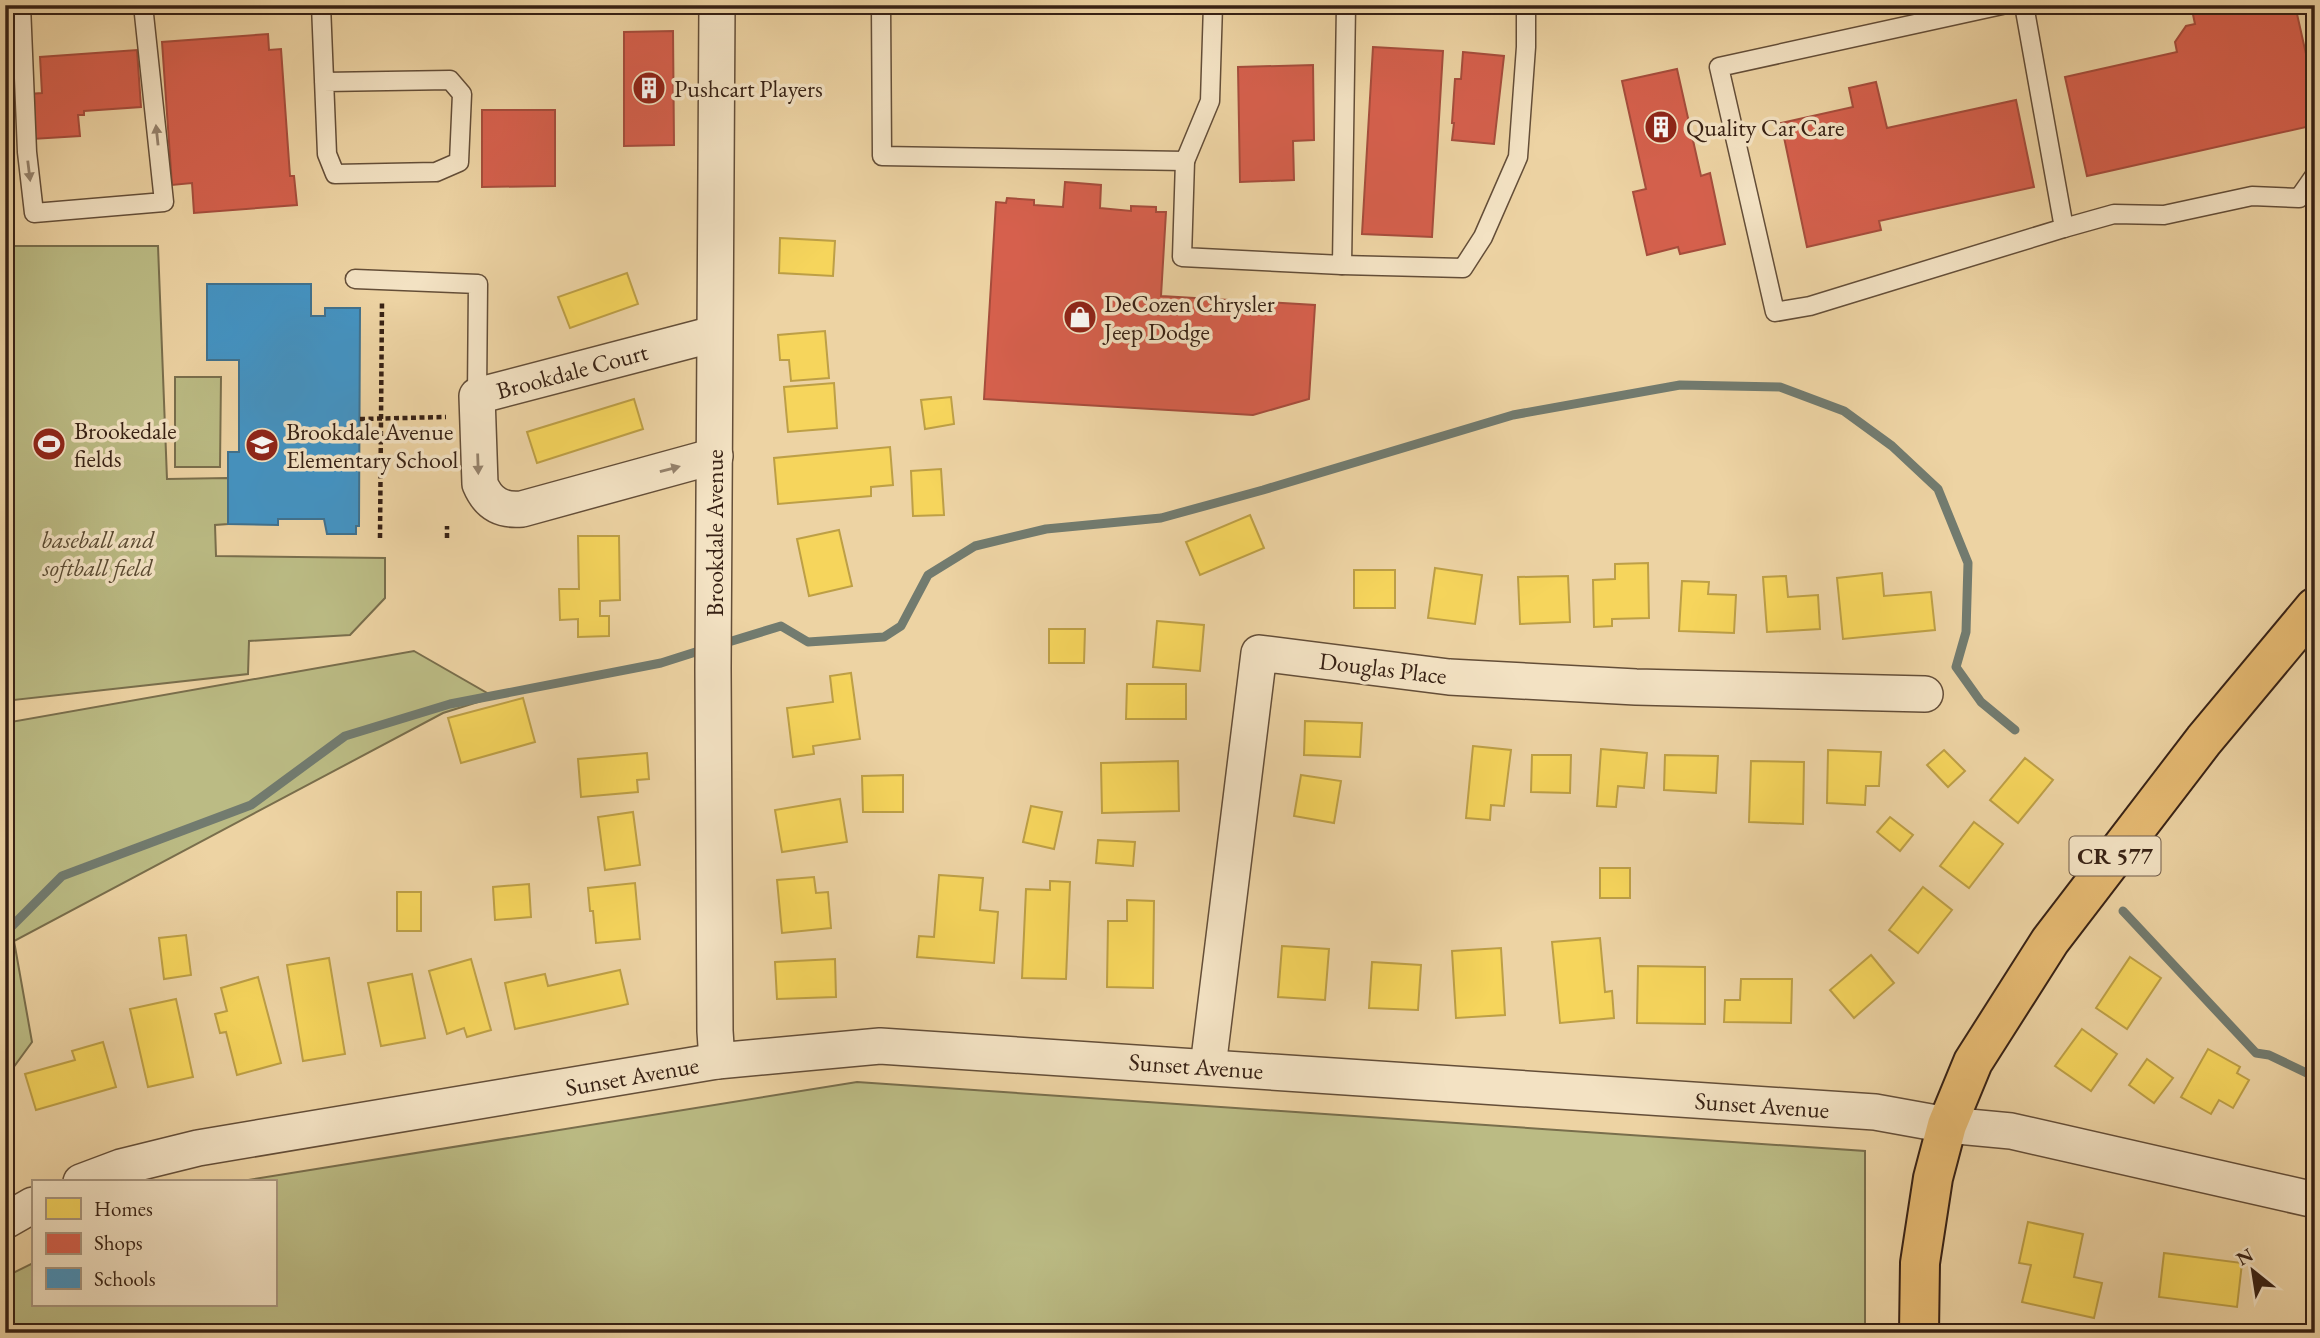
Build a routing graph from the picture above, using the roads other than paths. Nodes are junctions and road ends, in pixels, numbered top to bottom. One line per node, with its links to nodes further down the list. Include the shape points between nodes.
1 (21, 5): 2 (lane, one-way to 2, via 34,213 164,202)
2 (143, 5)
3 (321, 5): 11 (lane)
4 (718, 5): 17 (street, Brookdale Avenue)
5 (881, 5): 12 (lane, via 882,156)
6 (1213, 5): 12 (lane, via 1210,101)
7 (1346, 5): 15 (lane)
8 (1526, 5): 15 (lane, via 1518,157 1483,237 1463,268)
9 (2002, 5): 14 (lane, via 1718,67 1775,312 1810,306)
10 (2024, 5): 14 (lane)
11 (324, 82): 11 (lane, via 327,154 335,174 436,172 459,162 462,94 450,80)
12 (1185, 161): 15 (lane, via 1182,257)
13 (2315, 175): 14 (lane, via 2299,198 2252,196 2164,215 2114,214)
14 (2064, 228)
15 (1342, 265)
16 (355, 279): 18 (lane, via 478,284)
17 (714, 334): 18 (street, Brookdale Court); 19 (street, Brookdale Avenue)
18 (477, 396): 19 (street, Brookdale Court, one-way to 19, via 480,484 484,494 501,508 522,509)
19 (715, 456): 22 (street, Brookdale Avenue)
20 (2315, 607): 24 (main road, CR 577, via 2204,740 2050,941 1973,1062)
21 (1925, 694): 23 (street, Douglas Place, via 1448,677 1259,653)
22 (717, 1061): 23 (street, Sunset Avenue, via 880,1046); 25 (street, Sunset Avenue, via 198,1148)
23 (1208, 1067): 24 (street, Sunset Avenue, via 1875,1112)
24 (1947, 1125): 26 (street, Sunset Avenue, via 2011,1131); 29 (main road, CR 577, via 1925,1222)
25 (86, 1180)
26 (2315, 1200)
27 (32, 1206): 28 (street)
28 (5, 1221)
29 (1919, 1333)

